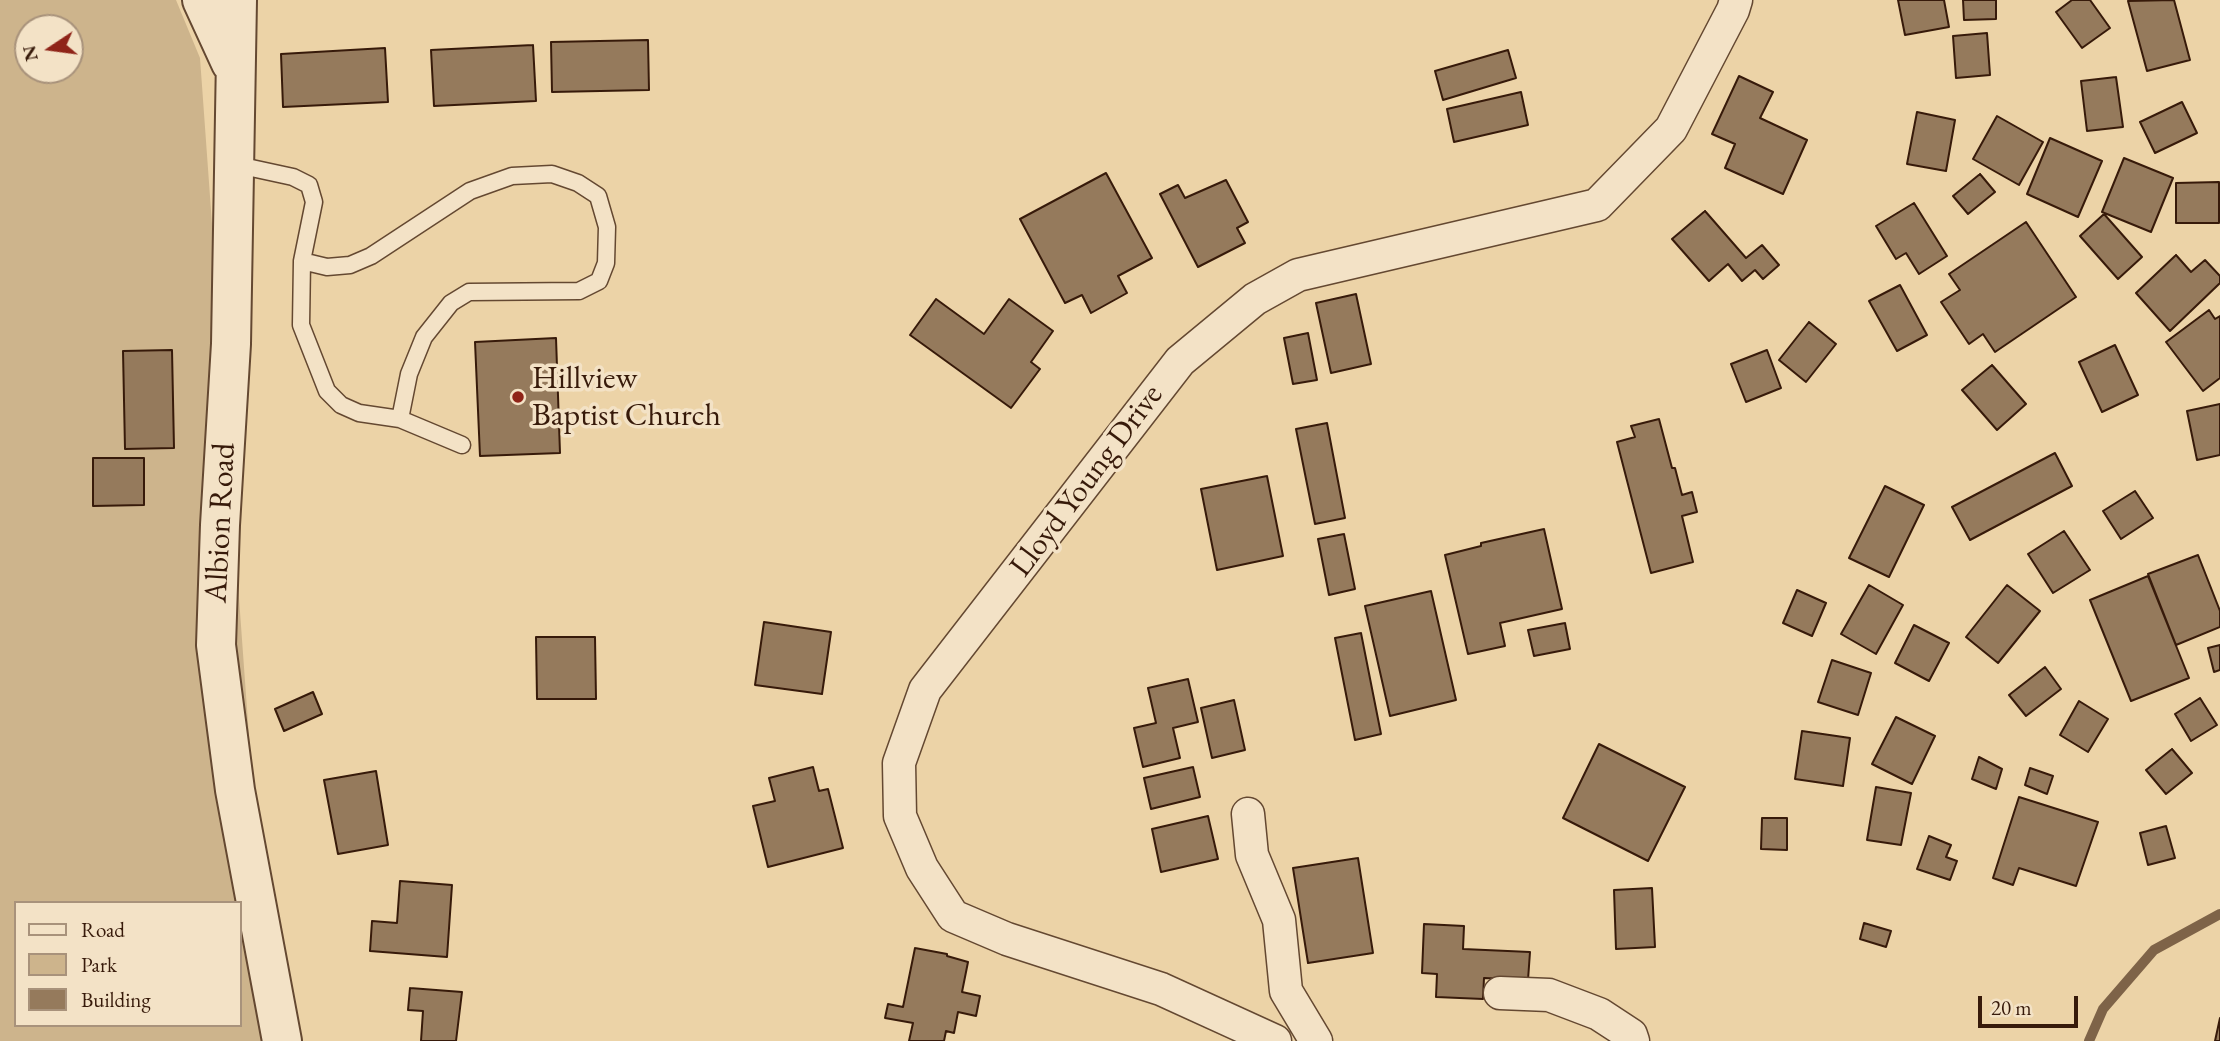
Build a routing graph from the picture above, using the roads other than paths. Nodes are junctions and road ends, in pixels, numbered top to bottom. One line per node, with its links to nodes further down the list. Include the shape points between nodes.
1 (202, 0): 4 (street)
2 (237, 0): 4 (street, Albion Road)
3 (1736, 0): 12 (street, Lloyd Young Drive, via 1671,130 1597,205 1298,275 1255,299 1180,360 925,690 899,763 900,816 922,868 953,916 1007,939 1161,989)
4 (236, 74): 5 (street, Albion Road)
5 (233, 164): 6 (lane, via 309,185 314,202); 11 (street, Albion Road, via 231,344 216,645 235,790)
6 (302, 261): 7 (lane, via 301,325 327,391 359,414); 7 (lane, via 327,267 350,265 470,191 512,176 552,174 598,196 607,227 606,262 599,281 579,291 469,292 451,303 424,337 409,374)
7 (400, 419): 8 (lane)
8 (462, 445)
9 (1248, 814): 13 (street, via 1252,855 1279,920 1286,991)
10 (1500, 993): 14 (street, via 1549,995 1600,1014)
11 (282, 1041)
12 (1275, 1041)
13 (1316, 1041)
14 (1633, 1041)

